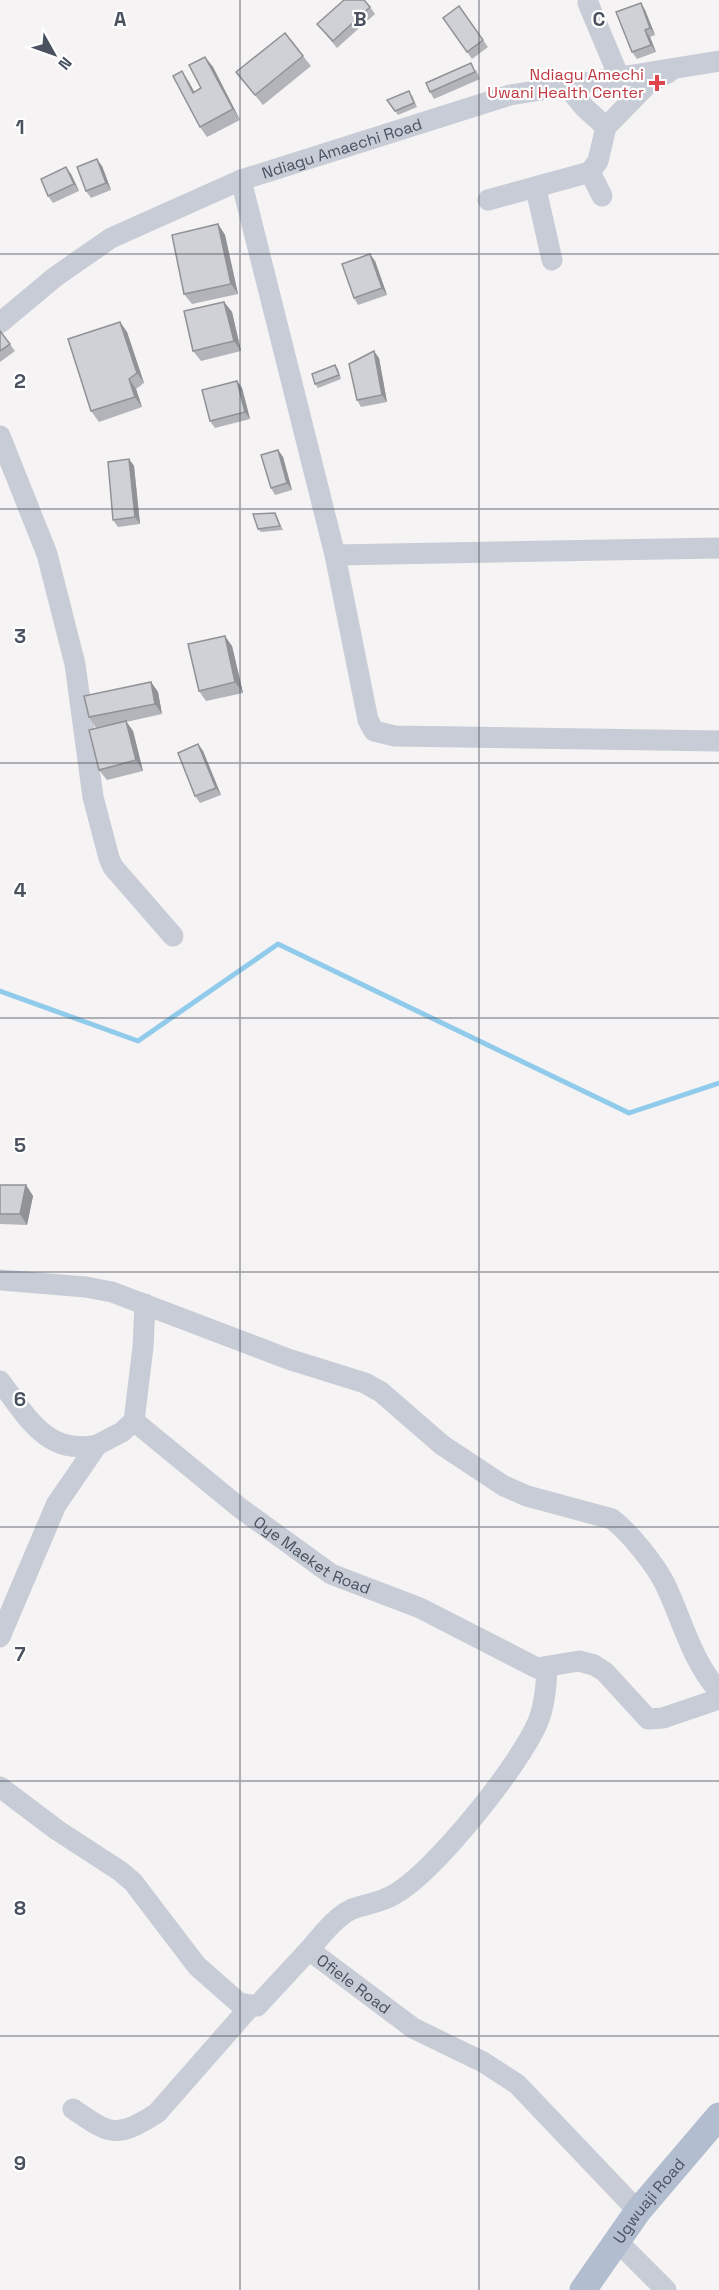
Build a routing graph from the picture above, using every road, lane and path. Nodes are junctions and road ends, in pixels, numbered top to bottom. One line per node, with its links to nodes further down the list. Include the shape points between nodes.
1 (588, 3): 4 (street)
2 (719, 61): 3 (street, Ndiagu Amaechi Road)
3 (683, 65): 4 (street, Ndiagu Amaechi Road); 6 (street, via 649,83)
4 (620, 77): 5 (street, Ndiagu Amaechi Road)
5 (565, 84): 6 (street); 8 (street, Ndiagu Amaechi Road, via 510,95)
6 (606, 127): 7 (street, via 598,161)
7 (590, 172): 9 (street); 10 (street)
8 (241, 180): 13 (street, Ndiagu Amaechi Road, via 111,238); 16 (street)
9 (536, 189): 11 (street); 12 (street)
10 (602, 196)
11 (489, 200)
12 (552, 260)
13 (0, 323)
14 (0, 436): 18 (street, via 47,554 75,664 93,797 109,858)
15 (719, 548): 16 (street)
16 (335, 555): 17 (street, via 368,720 374,731 395,736)
17 (719, 741)
18 (174, 936)
19 (0, 1280): 20 (street, via 86,1287)
20 (145, 1304): 22 (street); 26 (street, via 288,1359 365,1383 381,1392 442,1445 504,1486 612,1519 664,1581 705,1676)
21 (0, 1382): 23 (street, via 42,1433 56,1443 68,1448)
22 (134, 1420): 23 (street, via 122,1432); 25 (street, Oye Maeket Road, via 182,1462 319,1567 420,1608 537,1668)
23 (97, 1445): 24 (street, via 56,1505)
24 (4, 1627)
25 (547, 1668): 27 (street, via 579,1661 594,1665 648,1719); 29 (street, via 545,1700 538,1722 519,1756 457,1836 417,1878 394,1895 351,1910)
26 (719, 1691)
27 (719, 1699)
28 (0, 1787): 30 (street, via 120,1870 186,1955 232,1998)
29 (309, 1950): 30 (street, Ofiele Road, via 264,2000); 33 (street, Ofiele Road, via 413,2028 483,2062 517,2085)
30 (250, 2007): 31 (street, Ofiele Road, via 157,2113 140,2123 120,2130 104,2130)
31 (73, 2109)
32 (719, 2116): 33 (main road, Ugwuaji Road)
33 (638, 2211): 34 (main road, Ugwuaji Road)
34 (617, 2241): 35 (main road, Ugwuaji Road); 36 (street)
35 (584, 2290)
36 (666, 2290)

